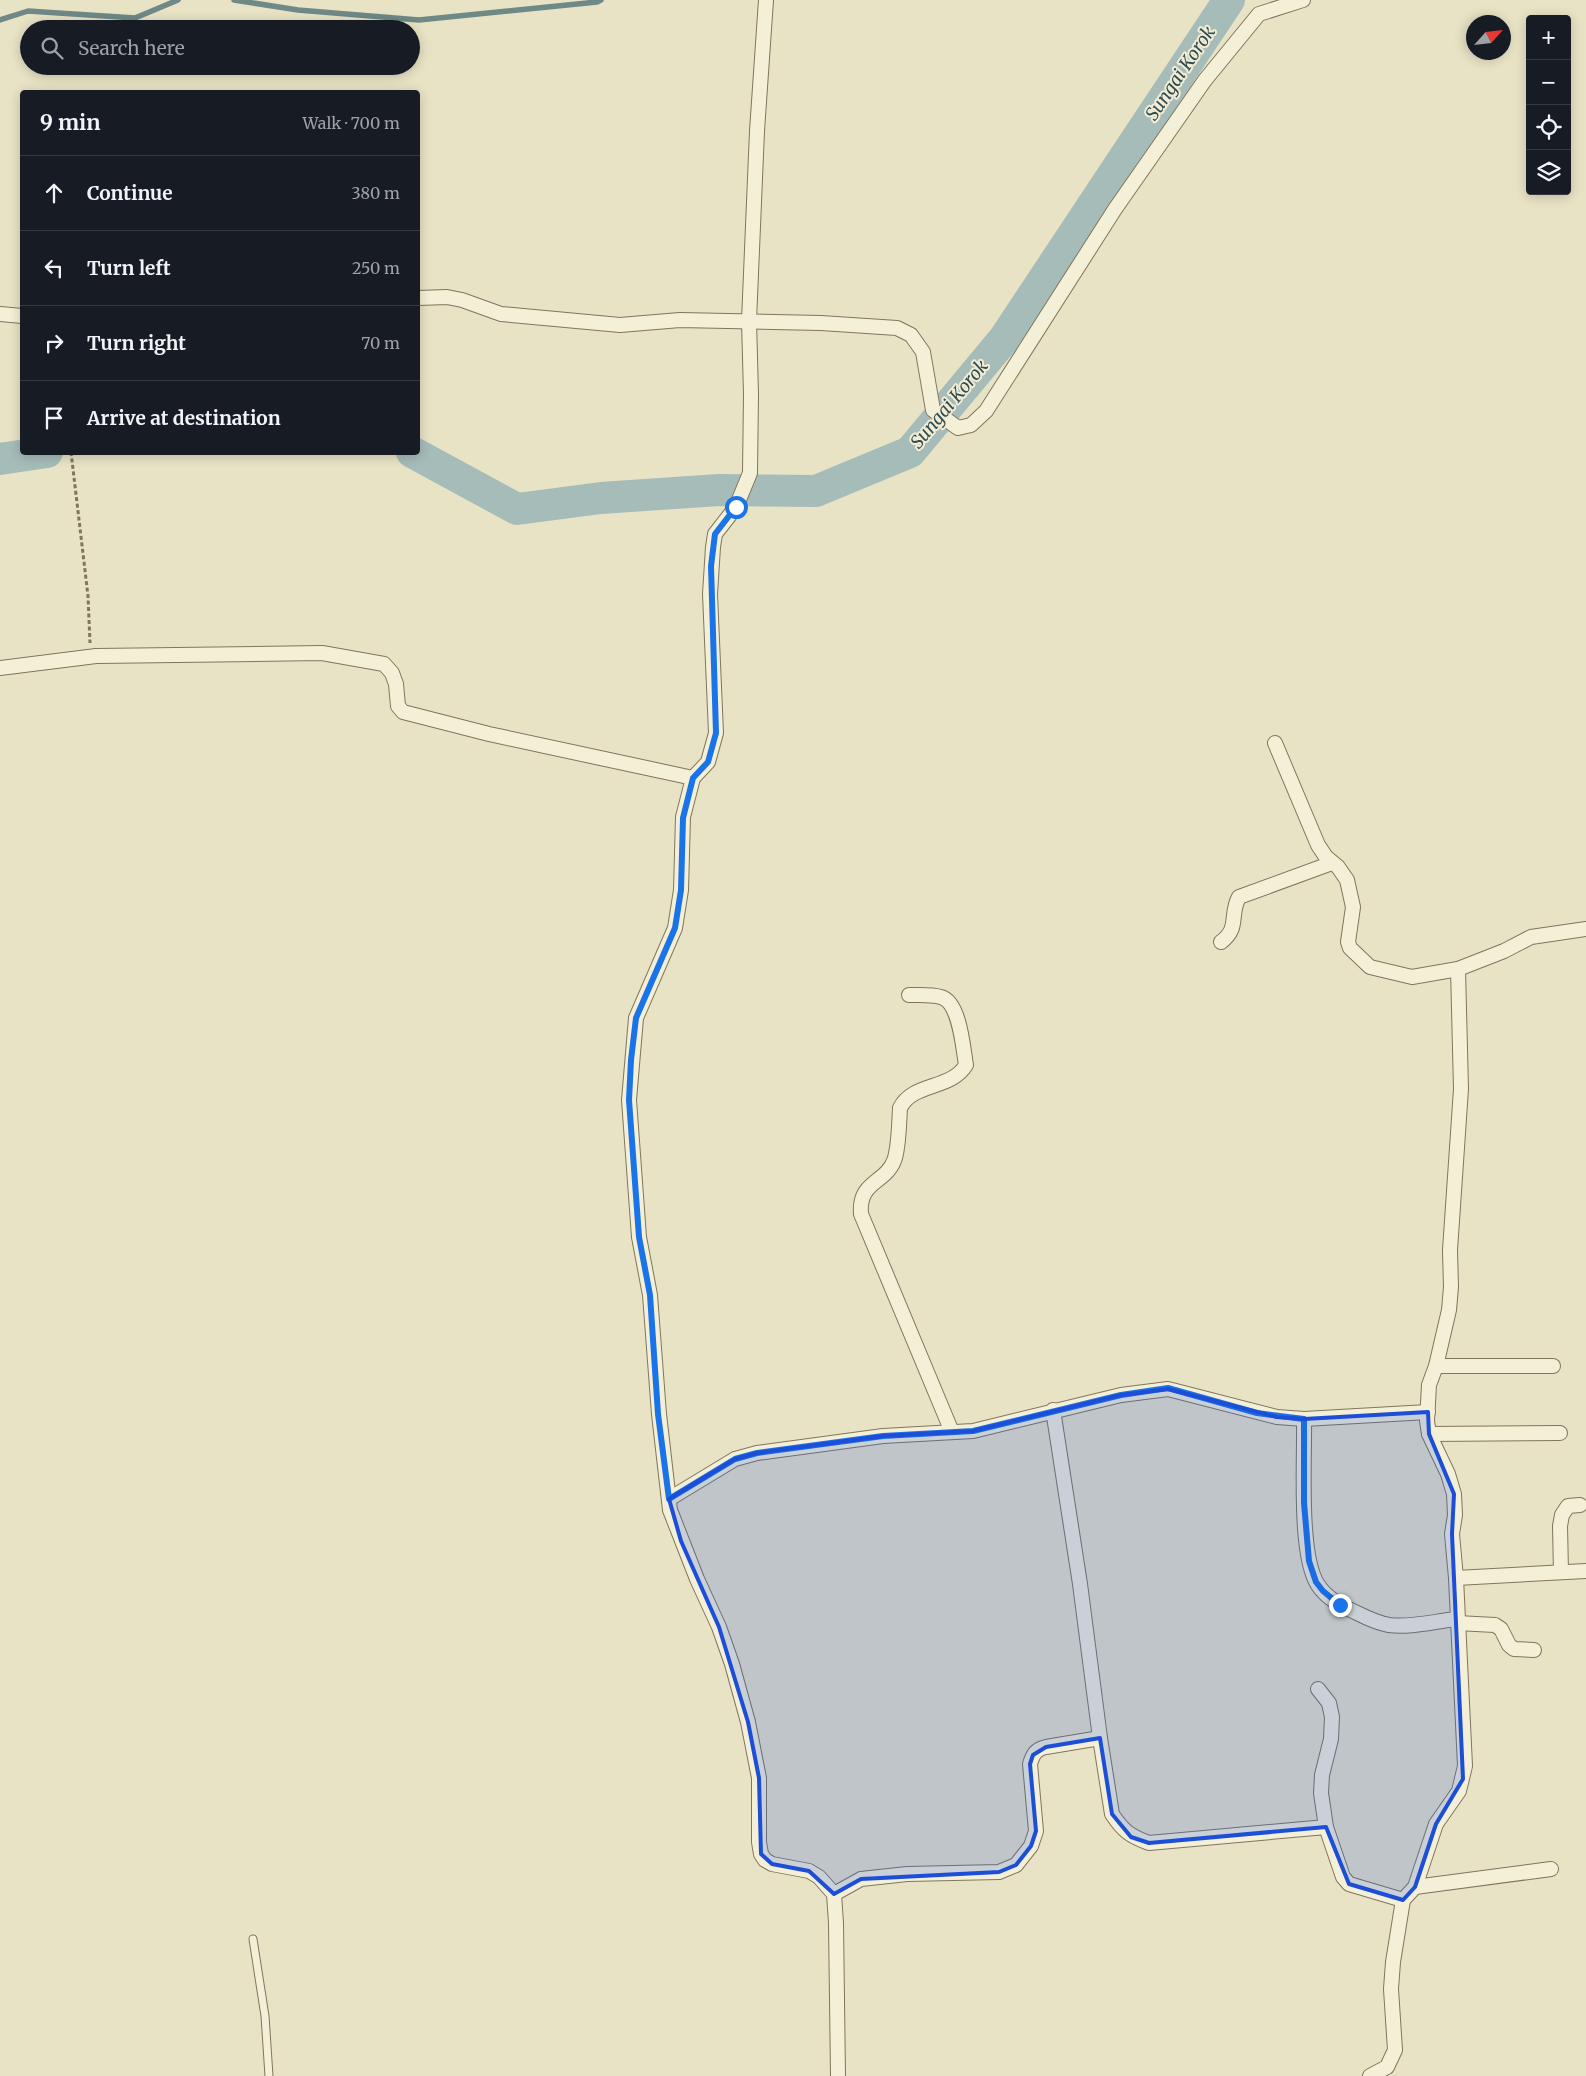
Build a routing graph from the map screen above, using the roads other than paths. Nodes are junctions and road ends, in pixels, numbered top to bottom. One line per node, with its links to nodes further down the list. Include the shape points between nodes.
1 (766, 0): 6 (street)
2 (1303, 0): 6 (street, via 1259,14 1245,30 1190,101 1115,209 986,411 971,425 958,428 933,410 924,352 912,335 896,328)
3 (420, 298): 6 (street, via 447,297 501,314 620,326 680,320)
4 (0, 314): 5 (street)
5 (20, 316)
6 (748, 321): 9 (street, via 750,473 736,507 715,534 710,594 716,733 708,762)
7 (0, 668): 9 (street, via 96,656 322,653 384,664 392,673 398,706 403,712)
8 (1275, 743): 10 (street, via 1318,845)
9 (693, 778): 23 (street, via 683,818 675,928 636,1018 629,1100 639,1237 650,1295 658,1414)
10 (1332, 863): 12 (street, via 1239,897 1234,905 1233,929); 13 (street, via 1347,880 1353,907 1348,942 1360,959 1370,967 1412,977)
11 (1586, 929): 13 (street, via 1531,937)
12 (1221, 942)
13 (1458, 969): 15 (street, via 1459,1141 1450,1250 1449,1310)
14 (909, 995): 20 (street, via 942,997 951,1003 957,1017 966,1065 962,1072 949,1080 911,1094 904,1100 900,1108 895,1159 889,1170 864,1193 860,1201 861,1214)
15 (1436, 1366): 16 (street); 18 (street, via 1429,1385)
16 (1553, 1366)
17 (1053, 1410): 19 (street, via 1168,1388 1257,1413); 20 (street, via 973,1431); 31 (street)
18 (1428, 1412): 19 (street); 22 (street)
19 (1304, 1419): 28 (street, via 1307,1544 1316,1582 1340,1605 1389,1625)
20 (952, 1432): 23 (street, via 874,1436 757,1453 728,1463)
21 (1560, 1433): 22 (street)
22 (1429, 1434): 27 (street, via 1454,1494 1452,1534)
23 (669, 1499): 35 (street, via 681,1542 719,1627 748,1722 759,1778 761,1854 772,1864 809,1871)
24 (1580, 1505): 26 (street, via 1568,1506 1562,1515)
25 (1586, 1571): 26 (street)
26 (1561, 1572): 27 (street)
27 (1456, 1578): 28 (street)
28 (1457, 1621): 29 (street, via 1495,1625 1514,1649); 34 (street, via 1465,1766 1459,1791 1436,1824)
29 (1534, 1650)
30 (1318, 1689): 32 (street, via 1329,1703 1332,1718 1321,1793)
31 (1100, 1738): 32 (street, via 1112,1814 1131,1837 1149,1843); 35 (street, via 1046,1746 1033,1755 1030,1764 1036,1831 1031,1846 1016,1865 999,1872 907,1874 860,1879)
32 (1326, 1827): 36 (street, via 1343,1877 1349,1884)
33 (1551, 1869): 34 (street)
34 (1415, 1887): 36 (street)
35 (834, 1894): 39 (street)
36 (1403, 1900): 40 (street, via 1391,1989 1395,2050 1387,2067)
37 (253, 1939): 38 (lane, via 265,2016)
38 (269, 2076)
39 (838, 2076)
40 (1370, 2076)

